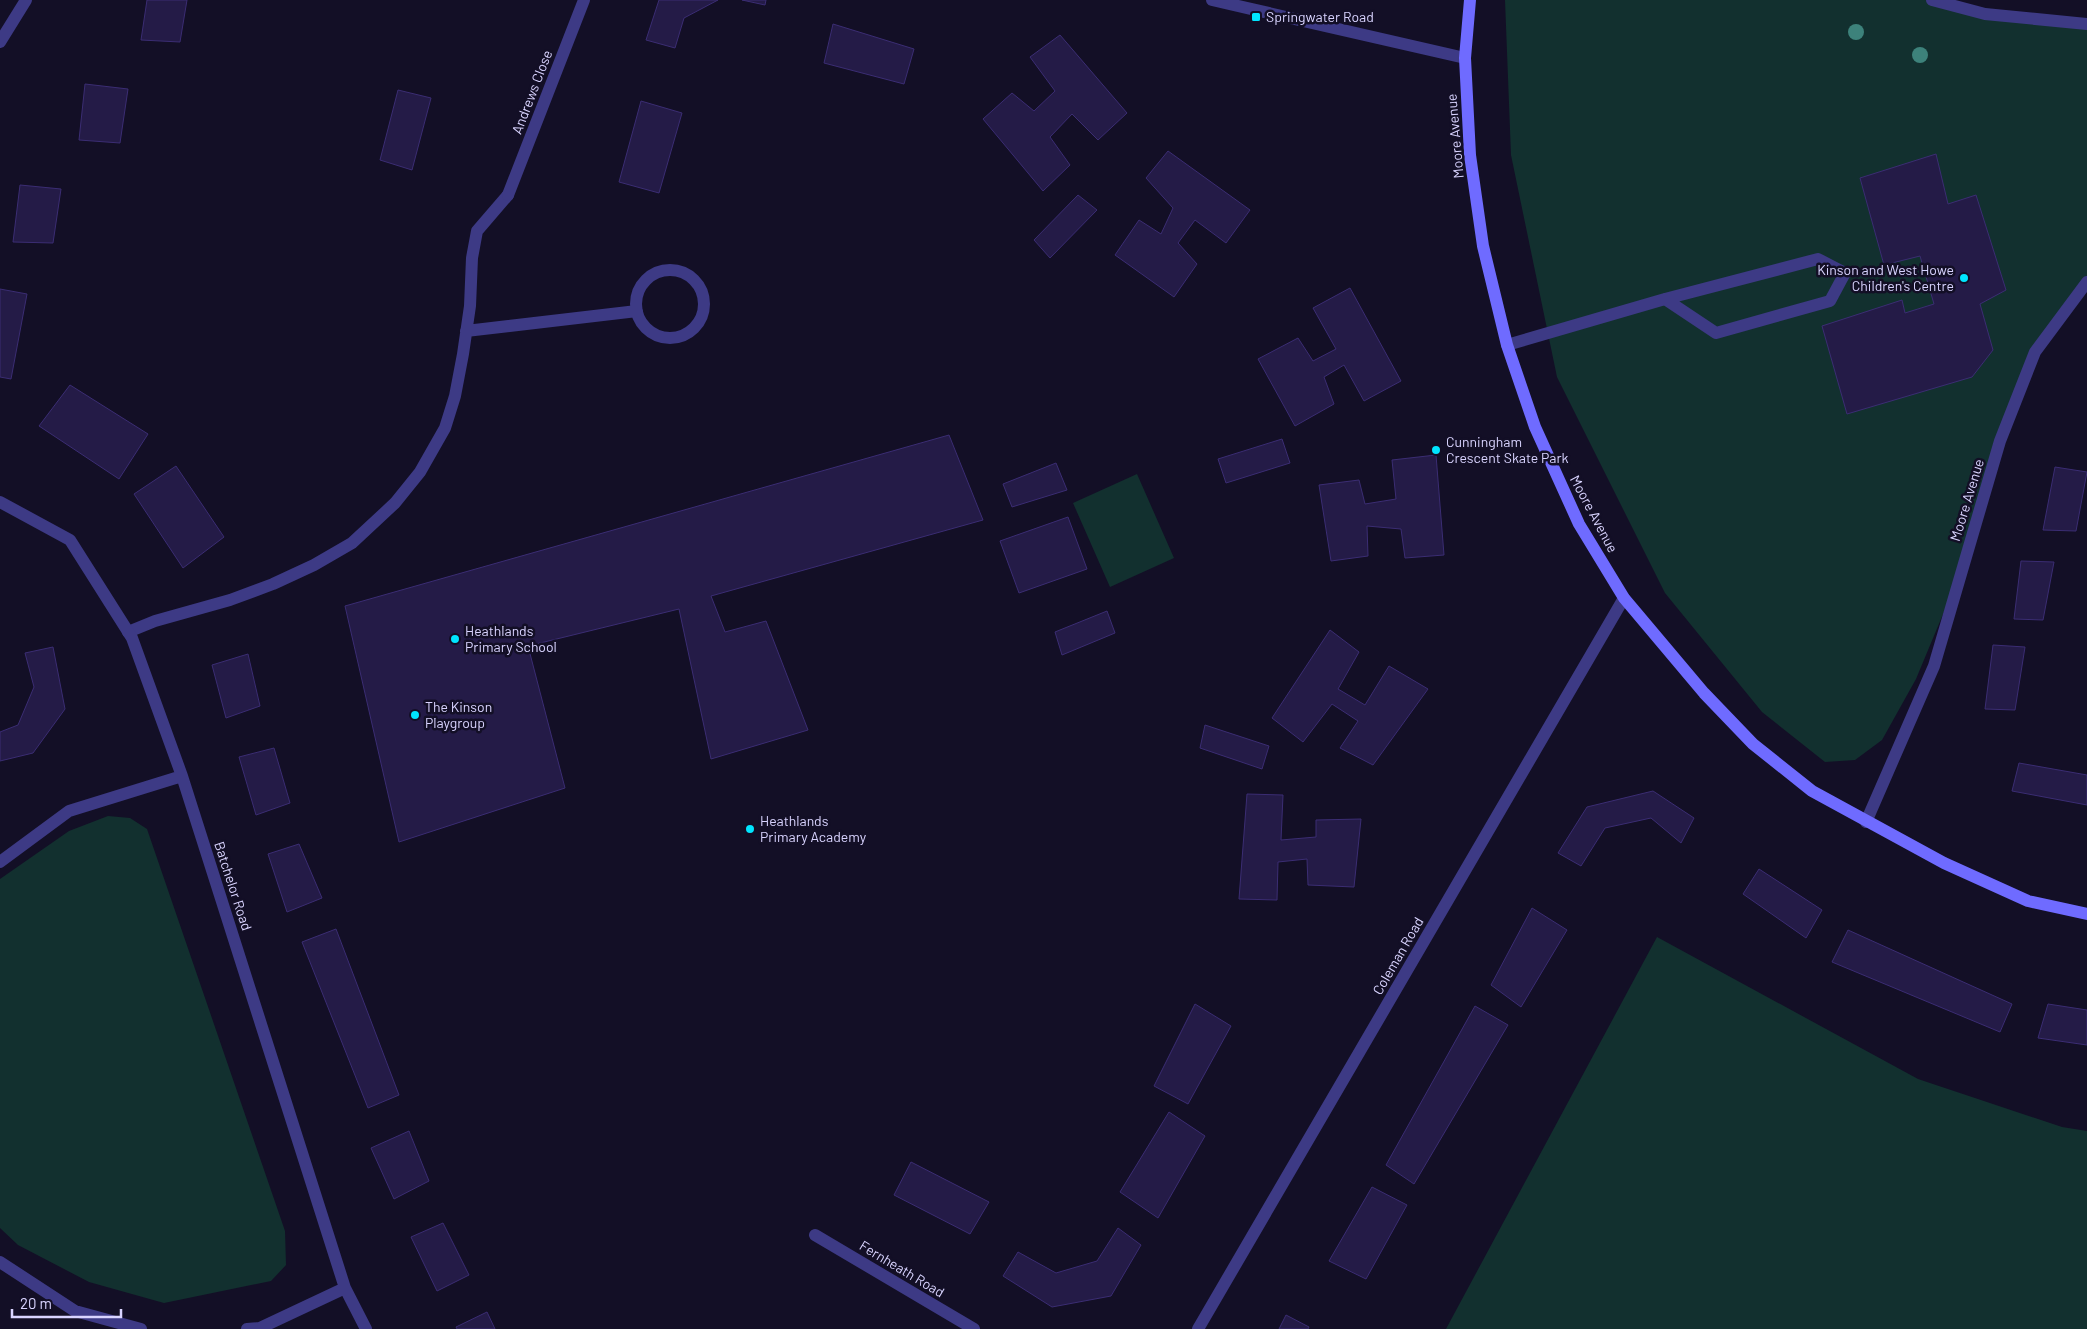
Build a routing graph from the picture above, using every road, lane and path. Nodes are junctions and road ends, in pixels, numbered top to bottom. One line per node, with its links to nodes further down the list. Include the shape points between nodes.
1 (26, 0): 7 (street)
2 (584, 0): 12 (street, Andrews Close, via 508,195 478,231)
3 (1212, 0): 8 (street)
4 (1470, 0): 8 (street, Moore Avenue)
5 (1932, 0): 6 (street, via 1985,14)
6 (2087, 24)
7 (0, 42)
8 (1465, 58): 13 (street, Moore Avenue, via 1470,155 1482,237)
9 (2087, 282): 18 (street, Moore Avenue, via 2035,352 2000,441 1934,666)
10 (1664, 299): 10 (street, via 1818,259 1845,273 1830,301 1716,333); 13 (street)
11 (636, 311): 11 (street, via 648,330 661,337 676,337 689,332 699,321 702,293 684,274 671,270 658,273 646,280 638,291); 12 (street)
12 (466, 331): 16 (street, Andrews Close, via 455,396 445,428 420,472 395,504 352,543 273,584)
13 (1507, 346): 15 (street, Moore Avenue, via 1535,427 1579,524)
14 (0, 502): 16 (street, Batchelor Road, via 70,540)
15 (1624, 598): 18 (street, Moore Avenue, via 1704,693 1753,744 1812,791); 28 (street, Coleman Road)
16 (128, 632): 17 (street, Batchelor Road)
17 (182, 776): 19 (street, via 69,811); 23 (street, Batchelor Road)
18 (1866, 822): 20 (street, Moore Avenue, via 1944,864 2028,901)
19 (0, 862)
20 (2087, 914)
21 (814, 1235): 27 (street, Fernheath Road)
22 (0, 1262): 24 (street, via 75,1311)
23 (345, 1288): 25 (street, via 260,1328); 26 (street, Batchelor Road)
24 (141, 1329)
25 (247, 1329)
26 (366, 1329)
27 (974, 1329)
28 (1198, 1329)

